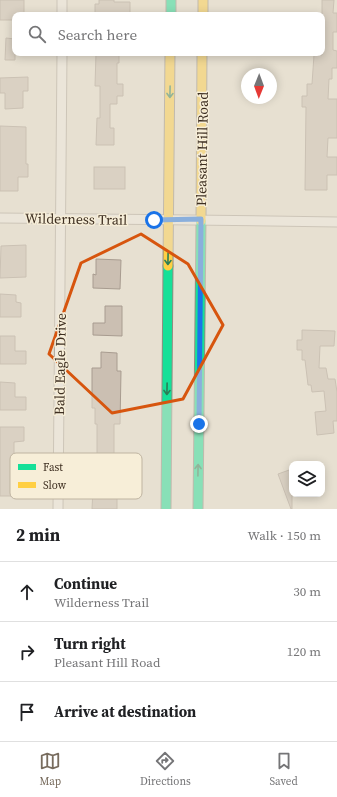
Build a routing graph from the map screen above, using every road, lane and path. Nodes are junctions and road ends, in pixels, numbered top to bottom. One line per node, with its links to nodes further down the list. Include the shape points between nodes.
1 (62, 0): 4 (street)
2 (171, 0): 5 (main road)
3 (203, 0): 6 (main road)
4 (62, 12)
5 (171, 12)
6 (203, 12)
7 (62, 56): 11 (street, Bald Eagle Drive)
8 (170, 56): 13 (main road, one-way to 13)
9 (202, 56): 12 (main road, Pleasant Hill Road)
10 (0, 218): 11 (street, Wilderness Trail)
11 (61, 218): 13 (street, Wilderness Trail); 15 (street, Bald Eagle Drive)
12 (201, 219): 13 (street, Wilderness Trail); 14 (street, Wilderness Trail); 19 (main road, Pleasant Hill Road, one-way to 12)
13 (169, 220): 18 (main road, one-way to 18)
14 (337, 222)
15 (59, 453)
16 (58, 499): 17 (street, Bald Eagle Drive)
17 (58, 509)
18 (166, 509)
19 (198, 509)

